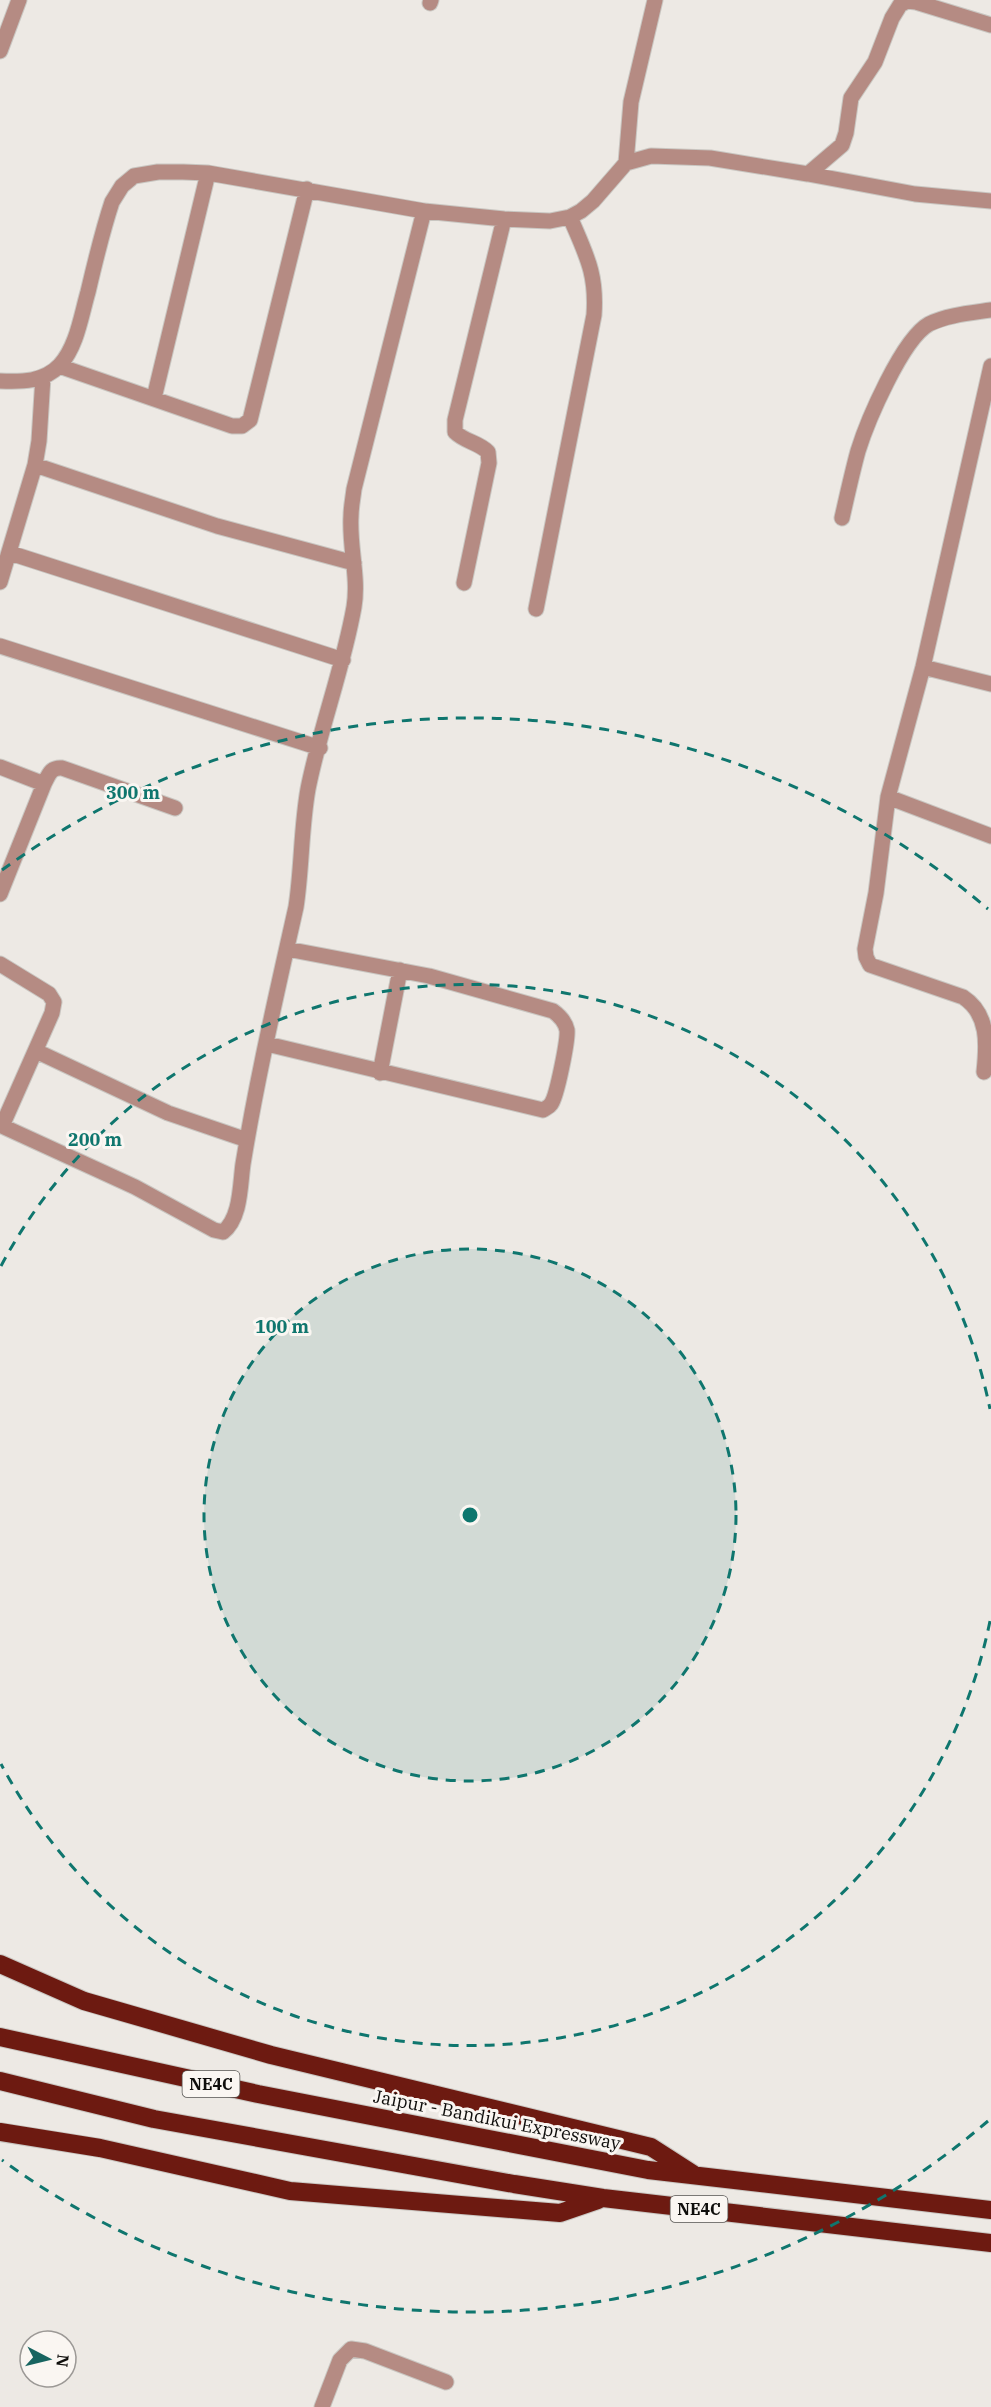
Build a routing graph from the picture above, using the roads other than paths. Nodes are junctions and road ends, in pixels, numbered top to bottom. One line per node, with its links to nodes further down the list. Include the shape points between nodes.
1 (19, 0): 4 (street)
2 (655, 0): 5 (street, via 631,102)
3 (991, 25): 7 (street, via 916,2 900,5 875,62 851,98 842,145)
4 (0, 51)
5 (626, 164): 7 (street, via 651,156 676,156); 11 (street, via 593,201)
6 (208, 172): 8 (street); 14 (street, via 158,172 134,176 122,186 105,223 78,329); 18 (street)
7 (808, 174): 9 (street, via 915,194)
8 (307, 189): 10 (street); 18 (street, via 250,420 242,426 232,426)
9 (991, 201)
10 (424, 211): 12 (street); 22 (street, via 354,489)
11 (570, 217): 12 (street); 25 (street, via 591,265 596,290 594,315)
12 (504, 219): 24 (street, via 455,420 455,432 462,439 481,445 488,452 489,463)
13 (991, 310): 20 (street, via 948,317 927,325 915,336 866,428)
14 (59, 366): 16 (street); 18 (street)
15 (991, 366): 28 (street)
16 (43, 377): 17 (street, via 25,382); 19 (street)
17 (0, 381)
18 (154, 398)
19 (35, 465): 21 (street); 22 (street, via 217,526)
20 (842, 518)
21 (10, 553): 23 (street); 27 (street)
22 (354, 564): 27 (street, via 356,586)
23 (0, 582)
24 (464, 583)
25 (536, 609)
26 (0, 646): 30 (street)
27 (342, 660): 30 (street)
28 (923, 667): 29 (street); 33 (street)
29 (991, 684)
30 (320, 747): 37 (street, via 303,821 302,870)
31 (0, 767): 32 (street)
32 (44, 784): 34 (street, via 51,770 63,768); 36 (street)
33 (888, 797): 35 (street); 42 (street, via 866,957 870,965 963,997 973,1004 986,1034)
34 (175, 808)
35 (991, 836)
36 (0, 894)
37 (287, 949): 39 (street); 40 (street)
38 (0, 964): 41 (street, via 49,994 54,1002)
39 (400, 970): 43 (street); 43 (street, via 553,1011 561,1017 567,1038 554,1096 550,1106 543,1110)
40 (267, 1044): 43 (street); 45 (street)
41 (36, 1051): 44 (street); 45 (street, via 168,1113)
42 (984, 1072)
43 (380, 1073)
44 (1, 1125): 45 (street, via 223,1232 235,1214)
45 (247, 1140)
46 (0, 1964): 50 (highway, via 84,2001 271,2055 651,2147)
47 (0, 2037): 50 (highway, Jaipur - Bandikui Expressway / NE4C, via 293,2101)
48 (0, 2081): 51 (highway, NE4C, via 154,2119)
49 (0, 2132): 51 (highway, via 100,2148 290,2191 560,2213)
50 (696, 2176): 52 (highway, Jaipur - Bandikui Expressway / NE4C)
51 (603, 2198): 53 (highway, NE4C)
52 (991, 2210)
53 (991, 2242)
54 (446, 2382): 55 (street, via 351,2349 340,2360)
55 (322, 2407)

